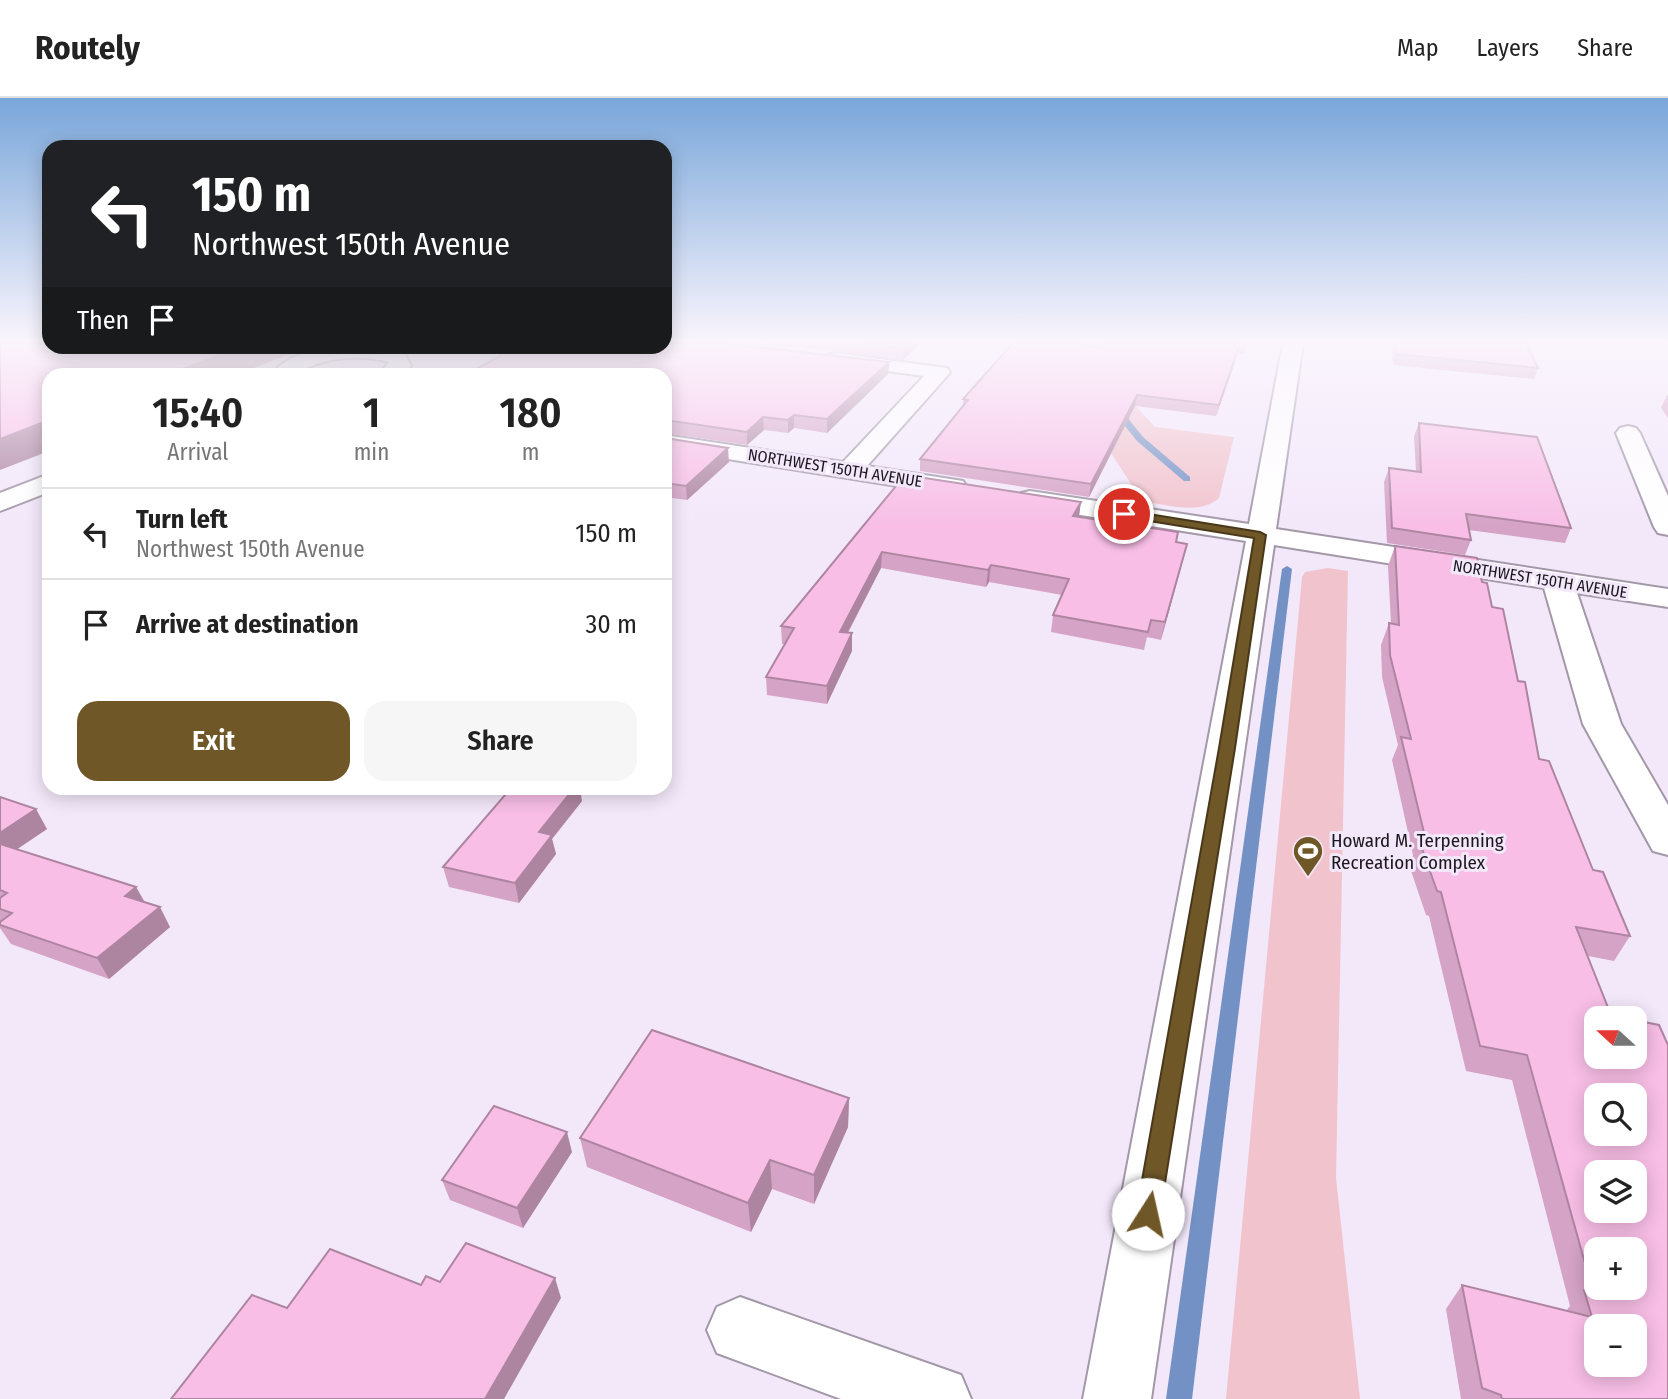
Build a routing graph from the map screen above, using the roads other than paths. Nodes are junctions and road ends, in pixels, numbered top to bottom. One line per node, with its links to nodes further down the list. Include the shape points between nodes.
1 (911, 404): 5 (street)
2 (1283, 404): 11 (street)
3 (1628, 433): 10 (street)
4 (672, 443): 5 (street, NORTHWEST 150TH AVENUE)
5 (849, 471): 7 (street, NORTHWEST 150TH AVENUE)
6 (42, 485): 9 (street)
7 (973, 490)
8 (1000, 494): 11 (street, NORTHWEST 150TH AVENUE)
9 (0, 503)
10 (1668, 527)
11 (1260, 535): 12 (street, NORTHWEST 150TH AVENUE); 17 (street)
12 (1558, 582): 13 (street, NORTHWEST 150TH AVENUE); 14 (street, via 1602,724)
13 (1668, 598)
14 (1668, 841)
15 (740, 1330): 16 (street)
16 (937, 1399)
17 (1117, 1399)

